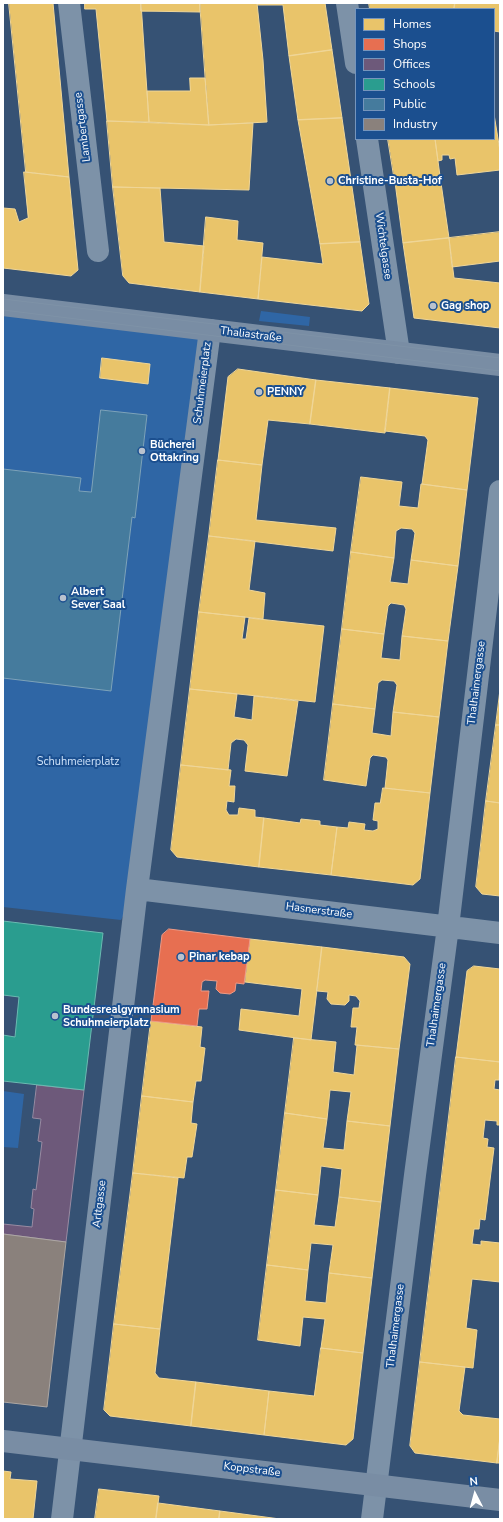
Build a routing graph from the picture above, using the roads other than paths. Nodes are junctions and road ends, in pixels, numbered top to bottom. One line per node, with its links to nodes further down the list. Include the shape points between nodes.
1 (69, 3): 5 (street, Lambertgasse)
2 (347, 3): 3 (street)
3 (355, 55)
4 (367, 140): 8 (street, Wichtelgasse)
5 (98, 251)
6 (3, 305): 7 (main road, Thaliastraße)
7 (210, 330): 8 (main road, Thaliastraße); 11 (street, Schuhmeierplatz)
8 (399, 353): 9 (main road, Thaliastraße)
9 (500, 365)
10 (500, 491): 12 (street, Thalhaimergasse)
11 (137, 889): 12 (street, Hasnerstraße); 15 (street, Arltgasse)
12 (448, 927): 13 (street, Hasnerstraße); 16 (street, Thalhaimergasse)
13 (500, 933)
14 (3, 1441): 15 (main road, Koppstraße)
15 (71, 1449): 16 (main road, Koppstraße); 18 (street, Arltgasse)
16 (376, 1485): 17 (main road, Koppstraße); 19 (street, Thalhaimergasse)
17 (500, 1500)
18 (62, 1519)
19 (372, 1519)

